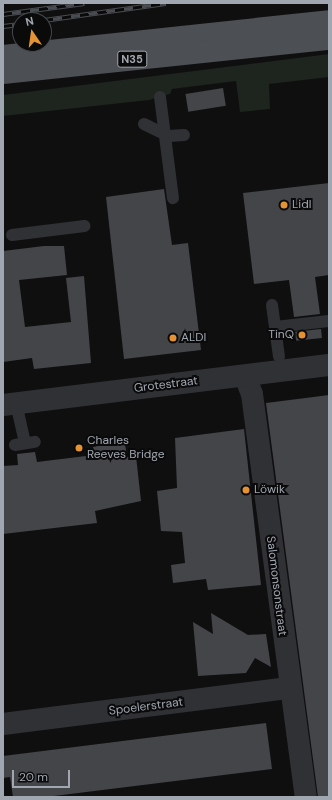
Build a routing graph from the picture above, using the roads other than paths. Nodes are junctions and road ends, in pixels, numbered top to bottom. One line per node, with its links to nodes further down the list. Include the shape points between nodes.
1 (329, 21): 3 (main road, N35)
2 (329, 39): 4 (main road, N35)
3 (3, 56)
4 (3, 73)
5 (160, 97): 7 (lane)
6 (144, 124): 7 (lane)
7 (165, 134): 8 (lane); 9 (lane)
8 (184, 136)
9 (174, 198)
10 (84, 226): 11 (lane)
11 (12, 235)
12 (272, 305): 14 (lane)
13 (329, 321): 14 (lane)
14 (275, 327): 15 (lane)
15 (279, 364): 16 (street, Grotestraat); 17 (street, Grotestraat)
16 (329, 365)
17 (245, 376): 18 (street, Grotestraat); 20 (street, Salomonsonstraat, via 252,394)
18 (9, 404): 19 (lane)
19 (25, 443)
20 (289, 688): 21 (street, Spoelerstraat); 22 (street, Salomonsonstraat)
21 (3, 724)
22 (306, 797)

